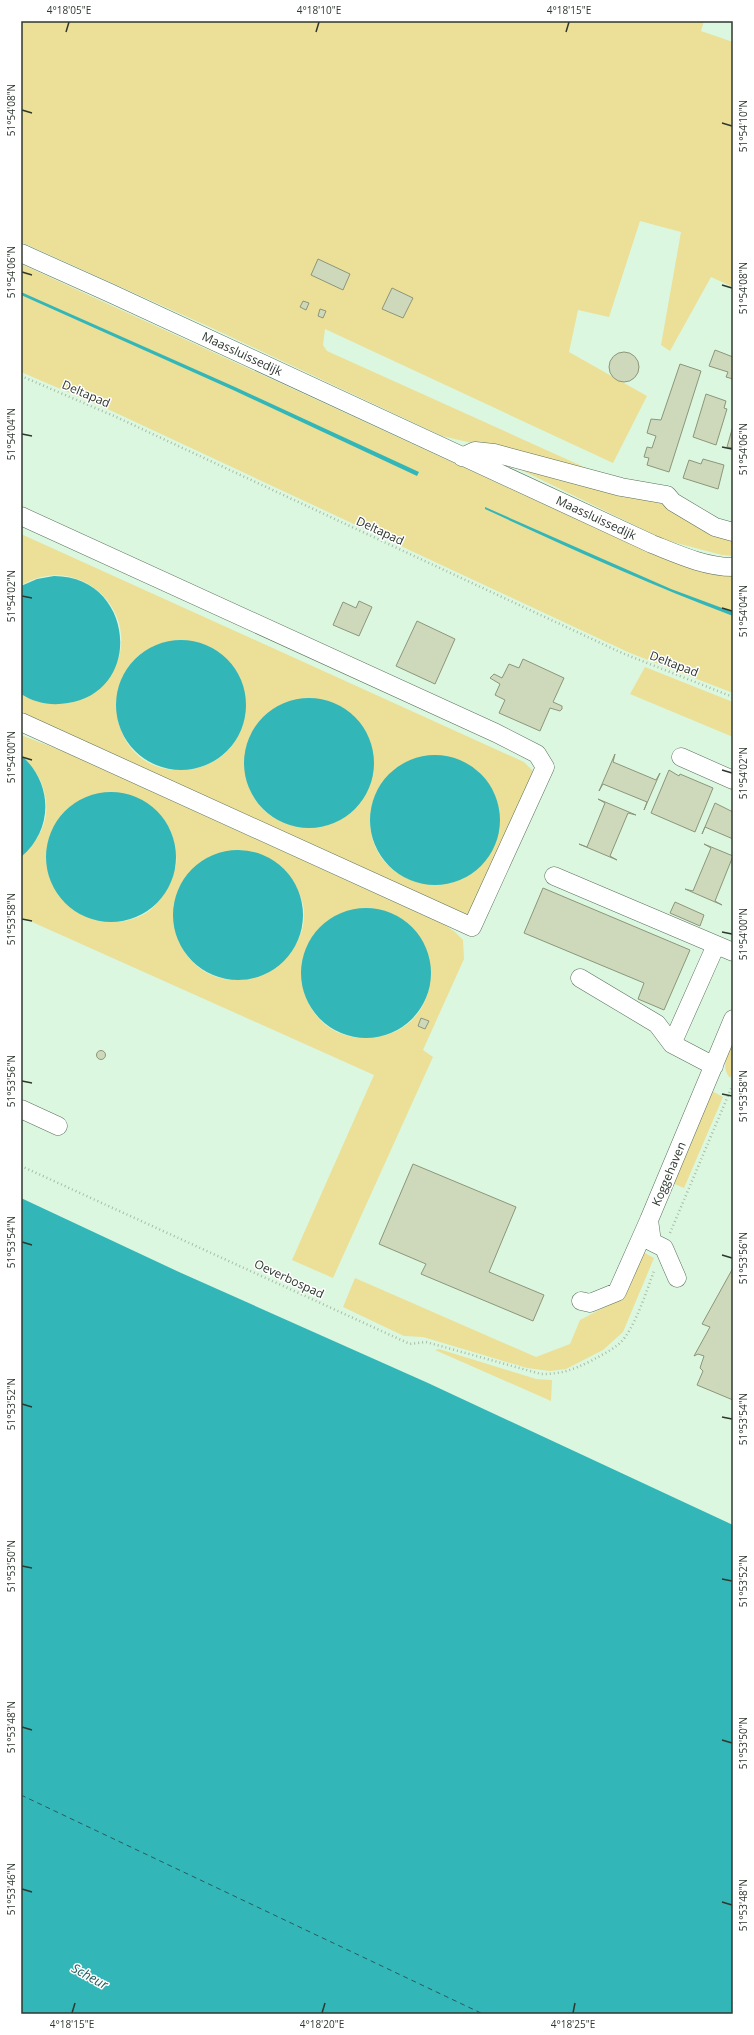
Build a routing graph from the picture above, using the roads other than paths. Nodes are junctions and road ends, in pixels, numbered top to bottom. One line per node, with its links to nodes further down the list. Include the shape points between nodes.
1 (21, 253): 2 (street, Maassluissedijk)
2 (462, 457): 4 (street, via 476,451 494,453 621,487 667,494 674,502 715,527); 5 (street, Maassluissedijk, via 686,558)
3 (21, 516): 6 (street, via 496,733 537,754 545,767 472,927)
4 (733, 532)
5 (733, 567)
6 (21, 722)
7 (681, 757): 8 (street)
8 (733, 780)
9 (554, 876): 10 (street)
10 (716, 945): 11 (street); 14 (street)
11 (733, 952)
12 (580, 978): 14 (street, via 657,1024)
13 (733, 1019): 15 (street, Koggehaven)
14 (672, 1044): 15 (street)
15 (714, 1066): 18 (street, Koggehaven)
16 (21, 1109): 17 (street)
17 (58, 1126)
18 (649, 1220): 19 (street, via 652,1242 664,1248); 20 (street, Koggehaven, via 616,1292 590,1303)
19 (677, 1278)
20 (581, 1301)

